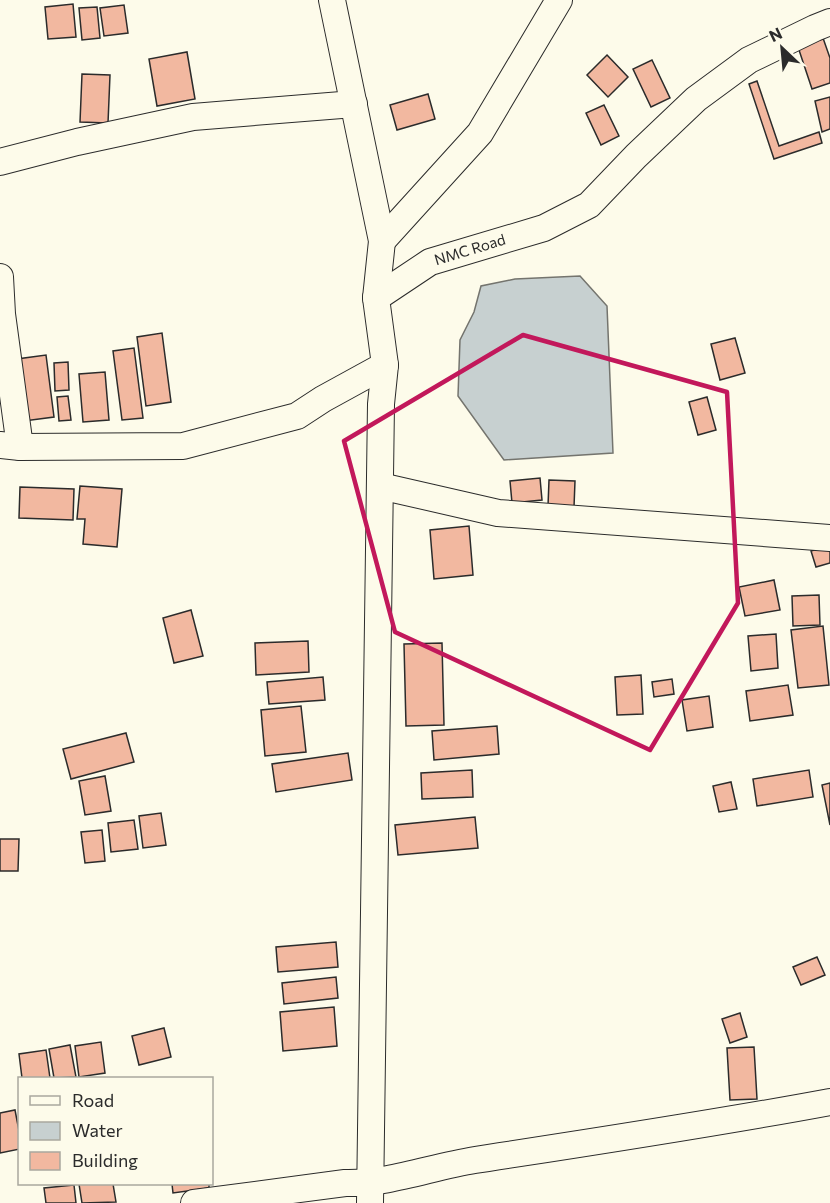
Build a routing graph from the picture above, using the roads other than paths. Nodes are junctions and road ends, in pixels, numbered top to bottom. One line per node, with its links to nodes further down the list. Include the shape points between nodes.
1 (332, 0): 4 (street)
2 (559, 0): 6 (street, via 480,133)
3 (830, 22): 8 (street, NMC Road, via 749,60 696,99 589,205 544,228 430,262)
4 (354, 104): 5 (street, via 193,117); 6 (street)
5 (0, 162)
6 (382, 241): 8 (street)
7 (0, 277): 10 (street)
8 (376, 298): 9 (street)
9 (385, 365): 10 (street, via 297,416 183,446); 11 (street)
10 (10, 446)
11 (380, 486): 12 (street, via 498,513); 14 (street)
12 (830, 538)
13 (830, 1102): 14 (street, via 450,1164)
14 (370, 1193): 15 (street, via 345,1183)
15 (194, 1203)

